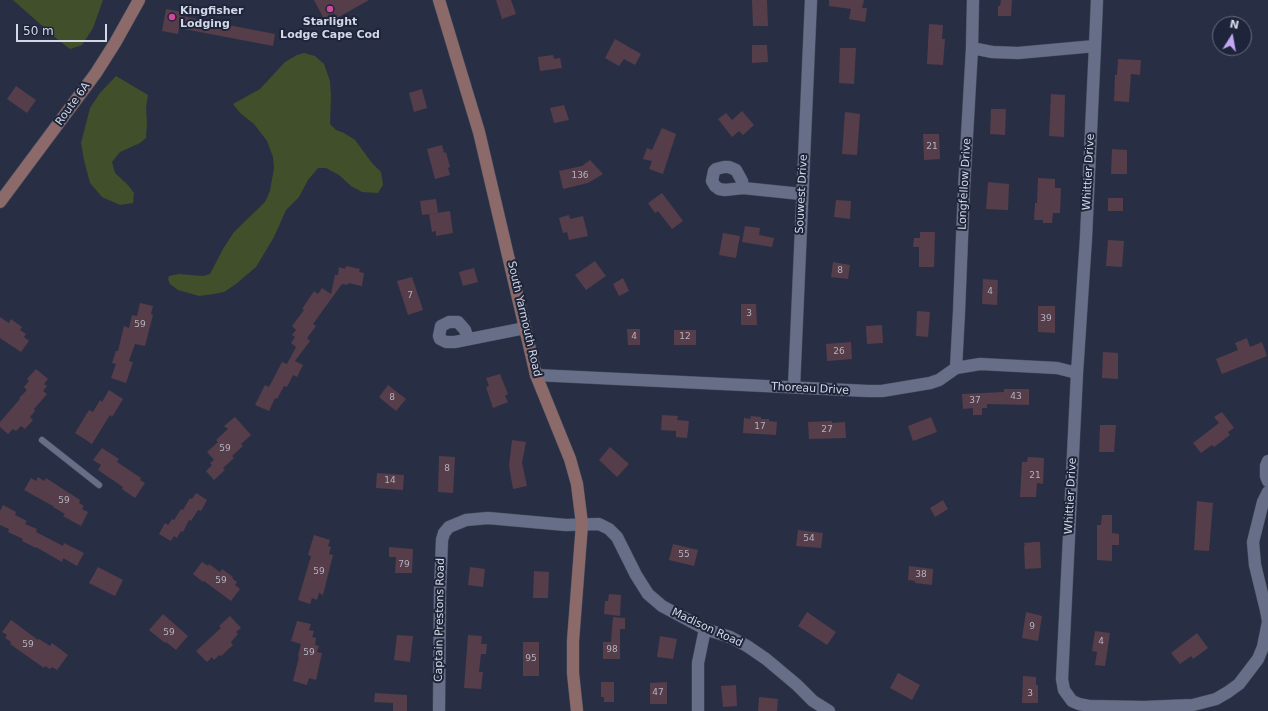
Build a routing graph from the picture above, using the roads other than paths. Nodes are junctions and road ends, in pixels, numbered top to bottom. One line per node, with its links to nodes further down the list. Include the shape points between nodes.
1 (139, 0): 10 (main road, Route 6A, via 96,73)
2 (439, 0): 11 (main road, South Yarmouth Road, via 479,132)
3 (811, 0): 9 (street, Souwest Drive)
4 (973, 0): 7 (street, Longfellow Drive)
5 (1097, 0): 6 (street, Whittier Drive)
6 (1095, 46): 7 (street, via 1018,53); 14 (street, Whittier Drive)
7 (972, 48): 13 (street, Longfellow Drive)
8 (742, 188): 9 (street)
9 (801, 194): 16 (street, Souwest Drive)
10 (0, 202)
11 (525, 328): 12 (street); 15 (main road, South Yarmouth Road)
12 (468, 339)
13 (956, 368): 14 (street, Thoreau Drive, via 1001,364 1057,368); 16 (street, Thoreau Drive, via 930,383 882,391)
14 (1077, 373): 24 (street, Whittier Drive, via 1062,678 1068,697 1072,701 1089,706 1144,707 1194,705 1216,699 1239,684 1258,659)
15 (536, 376): 16 (street, Thoreau Drive); 22 (main road, South Yarmouth Road, via 570,459 577,484)
16 (794, 387)
17 (42, 440): 20 (lane)
18 (1268, 461): 19 (street)
19 (1268, 481)
20 (99, 485)
21 (1268, 492): 24 (street, Whittier Drive, via 1253,542 1255,565)
22 (582, 524): 23 (street, Madison Road, via 566,525 488,518 466,520 449,527); 25 (street, Madison Road, via 598,524 609,529 617,537 648,594 662,606); 28 (main road, South Yarmouth Road, via 573,641)
23 (446, 531): 27 (street, Captain Prestons Road, via 442,540 440,570)
24 (1268, 622)
25 (705, 629): 26 (street, Madison Road, via 730,637 766,659 796,685); 29 (street, via 698,663)
26 (812, 706): 30 (street, Madison Road)
27 (439, 711)
28 (577, 711)
29 (698, 711)
30 (829, 711)

